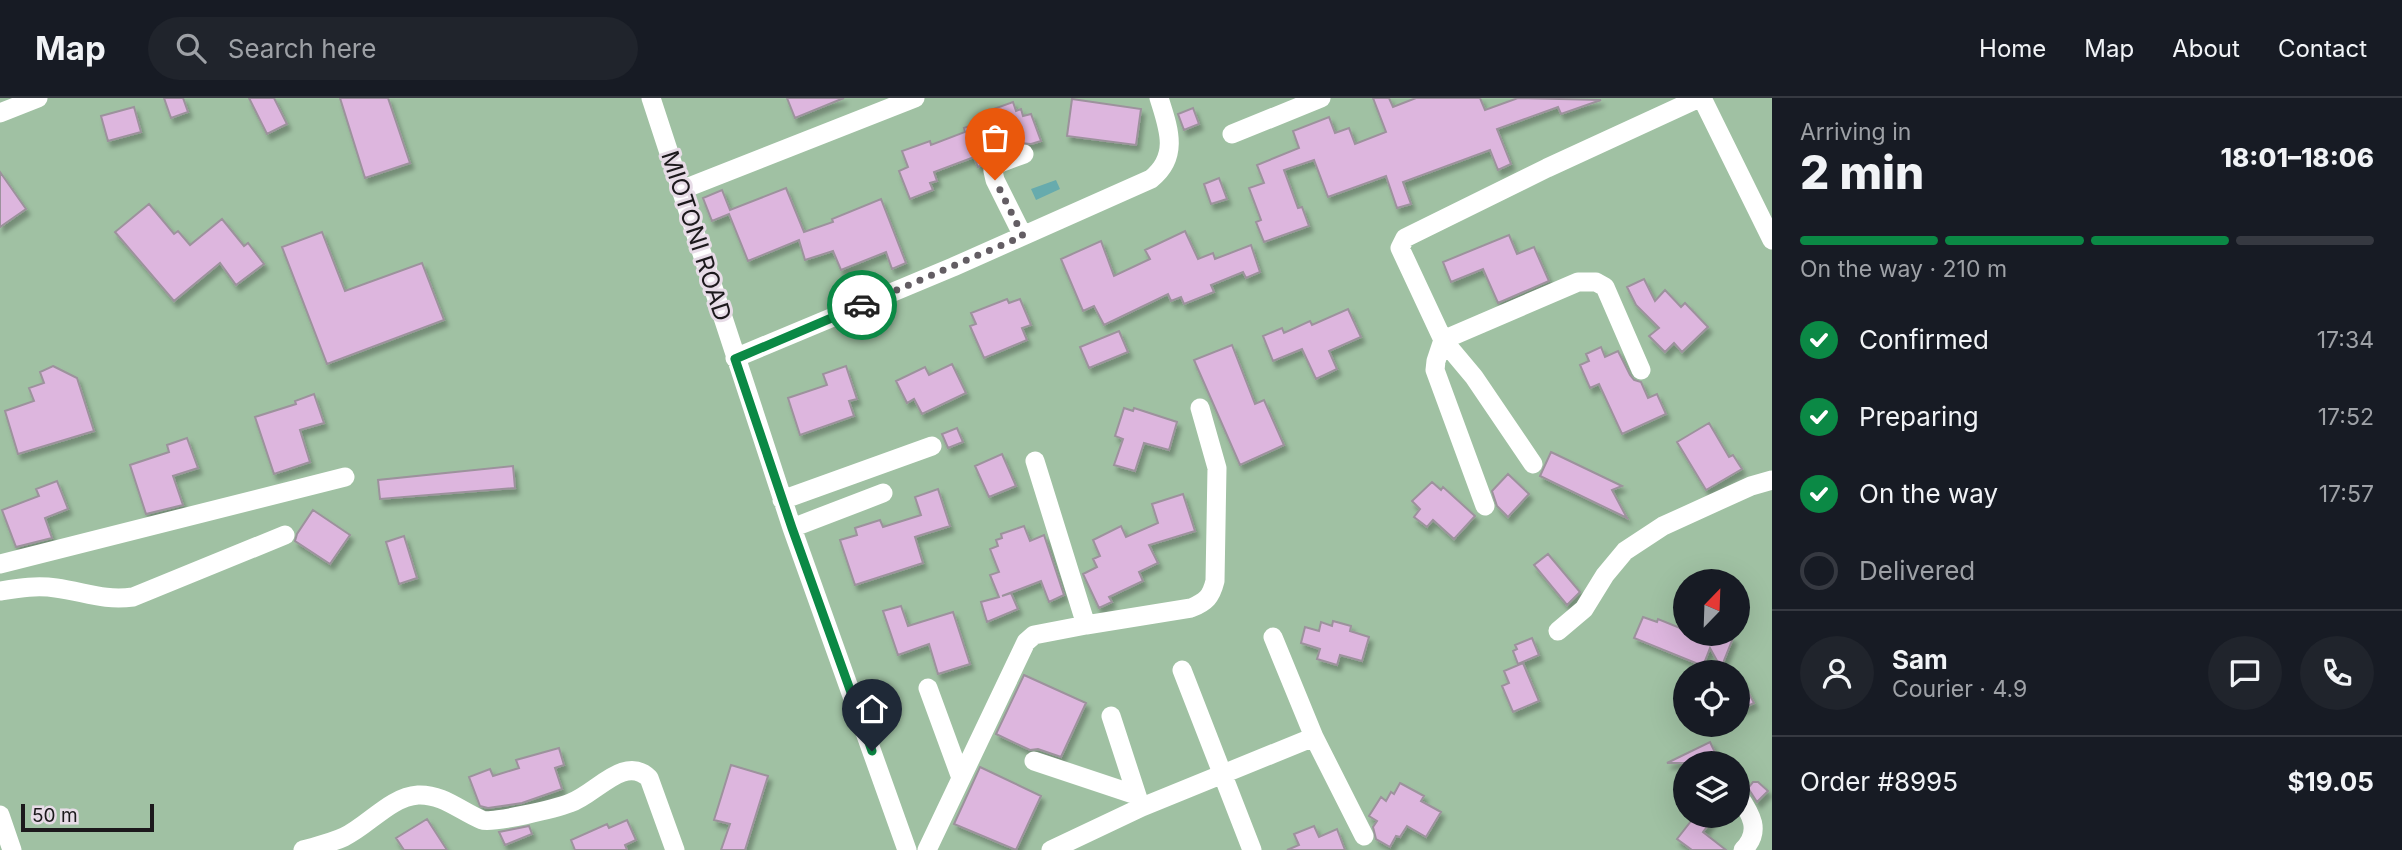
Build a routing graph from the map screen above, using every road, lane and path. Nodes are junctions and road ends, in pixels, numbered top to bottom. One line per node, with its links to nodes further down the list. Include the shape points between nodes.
1 (38, 98): 7 (street)
2 (651, 98): 10 (street, MIOTONI ROAD)
3 (915, 98): 10 (street)
4 (1158, 98): 11 (street, via 1170,132 1167,158 1157,174)
5 (1321, 98): 8 (street)
6 (1701, 98): 12 (street); 13 (street, via 1405,238 1400,248)
7 (0, 113)
8 (1233, 134)
9 (1024, 154): 11 (street, via 997,164 993,171)
10 (681, 190): 14 (street, MIOTONI ROAD)
11 (1023, 236): 14 (street)
12 (1772, 240)
13 (1443, 340): 15 (street, via 1578,282 1596,282 1605,287); 19 (street); 24 (street, via 1435,370)
14 (735, 359): 23 (street, MIOTONI ROAD)
15 (1641, 370)
16 (1200, 408): 29 (street, via 1217,468 1211,595 1191,608)
17 (932, 446): 23 (street)
18 (1035, 461): 29 (street)
19 (1533, 464)
20 (345, 477): 27 (street)
21 (1772, 480): 30 (street, via 1663,526 1626,551 1584,609)
22 (883, 493): 25 (street)
23 (782, 500): 25 (street, MIOTONI ROAD)
24 (1485, 506)
25 (792, 528): 46 (street, MIOTONI ROAD)
26 (285, 534): 28 (street, via 134,597 114,599 42,587)
27 (0, 564)
28 (0, 592)
29 (1086, 625): 38 (street, via 1034,635 1026,642)
30 (1558, 631)
31 (1273, 636): 35 (street)
32 (1182, 670): 37 (street)
33 (928, 688): 38 (street)
34 (1111, 716): 39 (street)
35 (1314, 737): 37 (street); 42 (street)
36 (1034, 761): 39 (street)
37 (1223, 775): 39 (street); 49 (street)
38 (961, 778): 47 (street)
39 (1139, 801): 48 (street)
40 (1750, 816): 50 (street, via 1753,836)
41 (1, 821): 43 (street)
42 (1364, 836)
43 (12, 850)
44 (303, 850): 45 (street, via 344,837 397,801 415,795 435,796 485,821 572,803 623,771 635,769 649,778)
45 (675, 850)
46 (907, 850)
47 (927, 850)
48 (1051, 850)
49 (1252, 850)
50 (1743, 850)

